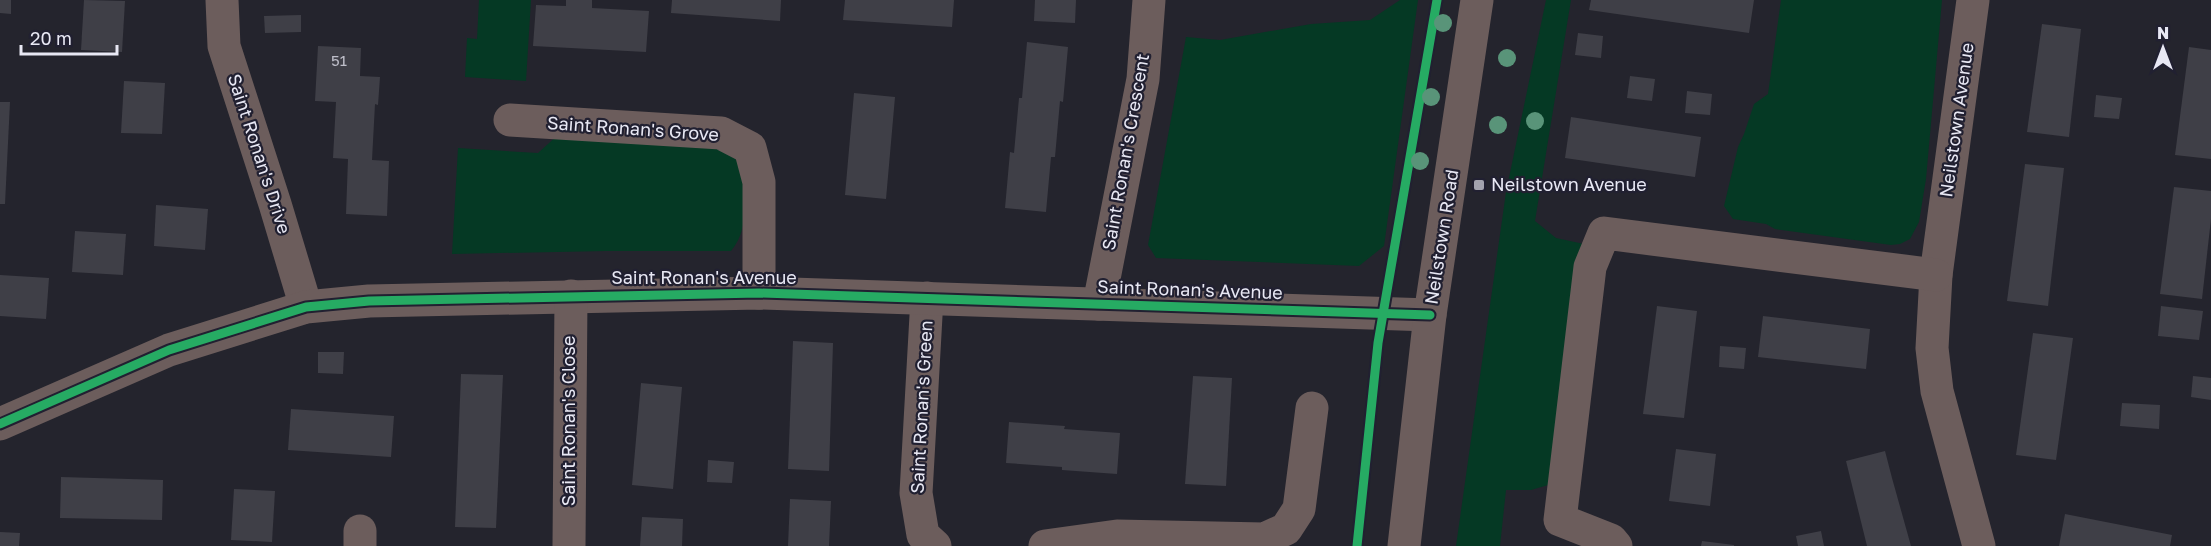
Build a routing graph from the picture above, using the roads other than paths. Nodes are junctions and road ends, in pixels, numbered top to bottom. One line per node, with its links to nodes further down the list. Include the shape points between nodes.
1 (222, 0): 11 (street, Saint Ronan's Drive, via 224,46)
2 (1149, 0): 10 (street, Saint Ronan's Crescent, via 1143,79)
3 (1477, 0): 12 (street, Neilstown Road)
4 (1973, 0): 6 (street, Neilstown Avenue)
5 (510, 120): 7 (street, Saint Ronan's Grove, via 721,133 750,148 759,182)
6 (1936, 275): 19 (street, via 1604,233 1590,267 1560,520 1611,540); 20 (street, Neilstown Avenue, via 1932,348 1937,391)
7 (759, 293): 8 (street, Saint Ronan's Avenue); 9 (street, Saint Ronan's Avenue)
8 (571, 296): 11 (street, Saint Ronan's Avenue, via 369,301); 15 (street, Saint Ronan's Close)
9 (927, 298): 10 (street, Saint Ronan's Avenue); 16 (street, Saint Ronan's Green, via 916,493 923,535)
10 (1099, 304): 12 (street, Saint Ronan's Avenue)
11 (306, 307): 14 (street, Saint Ronan's Avenue, via 169,351)
12 (1430, 315): 18 (street, Neilstown Road)
13 (1312, 408): 17 (street, via 1299,509 1286,530 1264,539 1117,536)
14 (0, 424)
15 (568, 546)
16 (935, 546)
17 (1045, 546)
18 (1404, 546)
19 (1616, 546)
20 (1979, 546)

